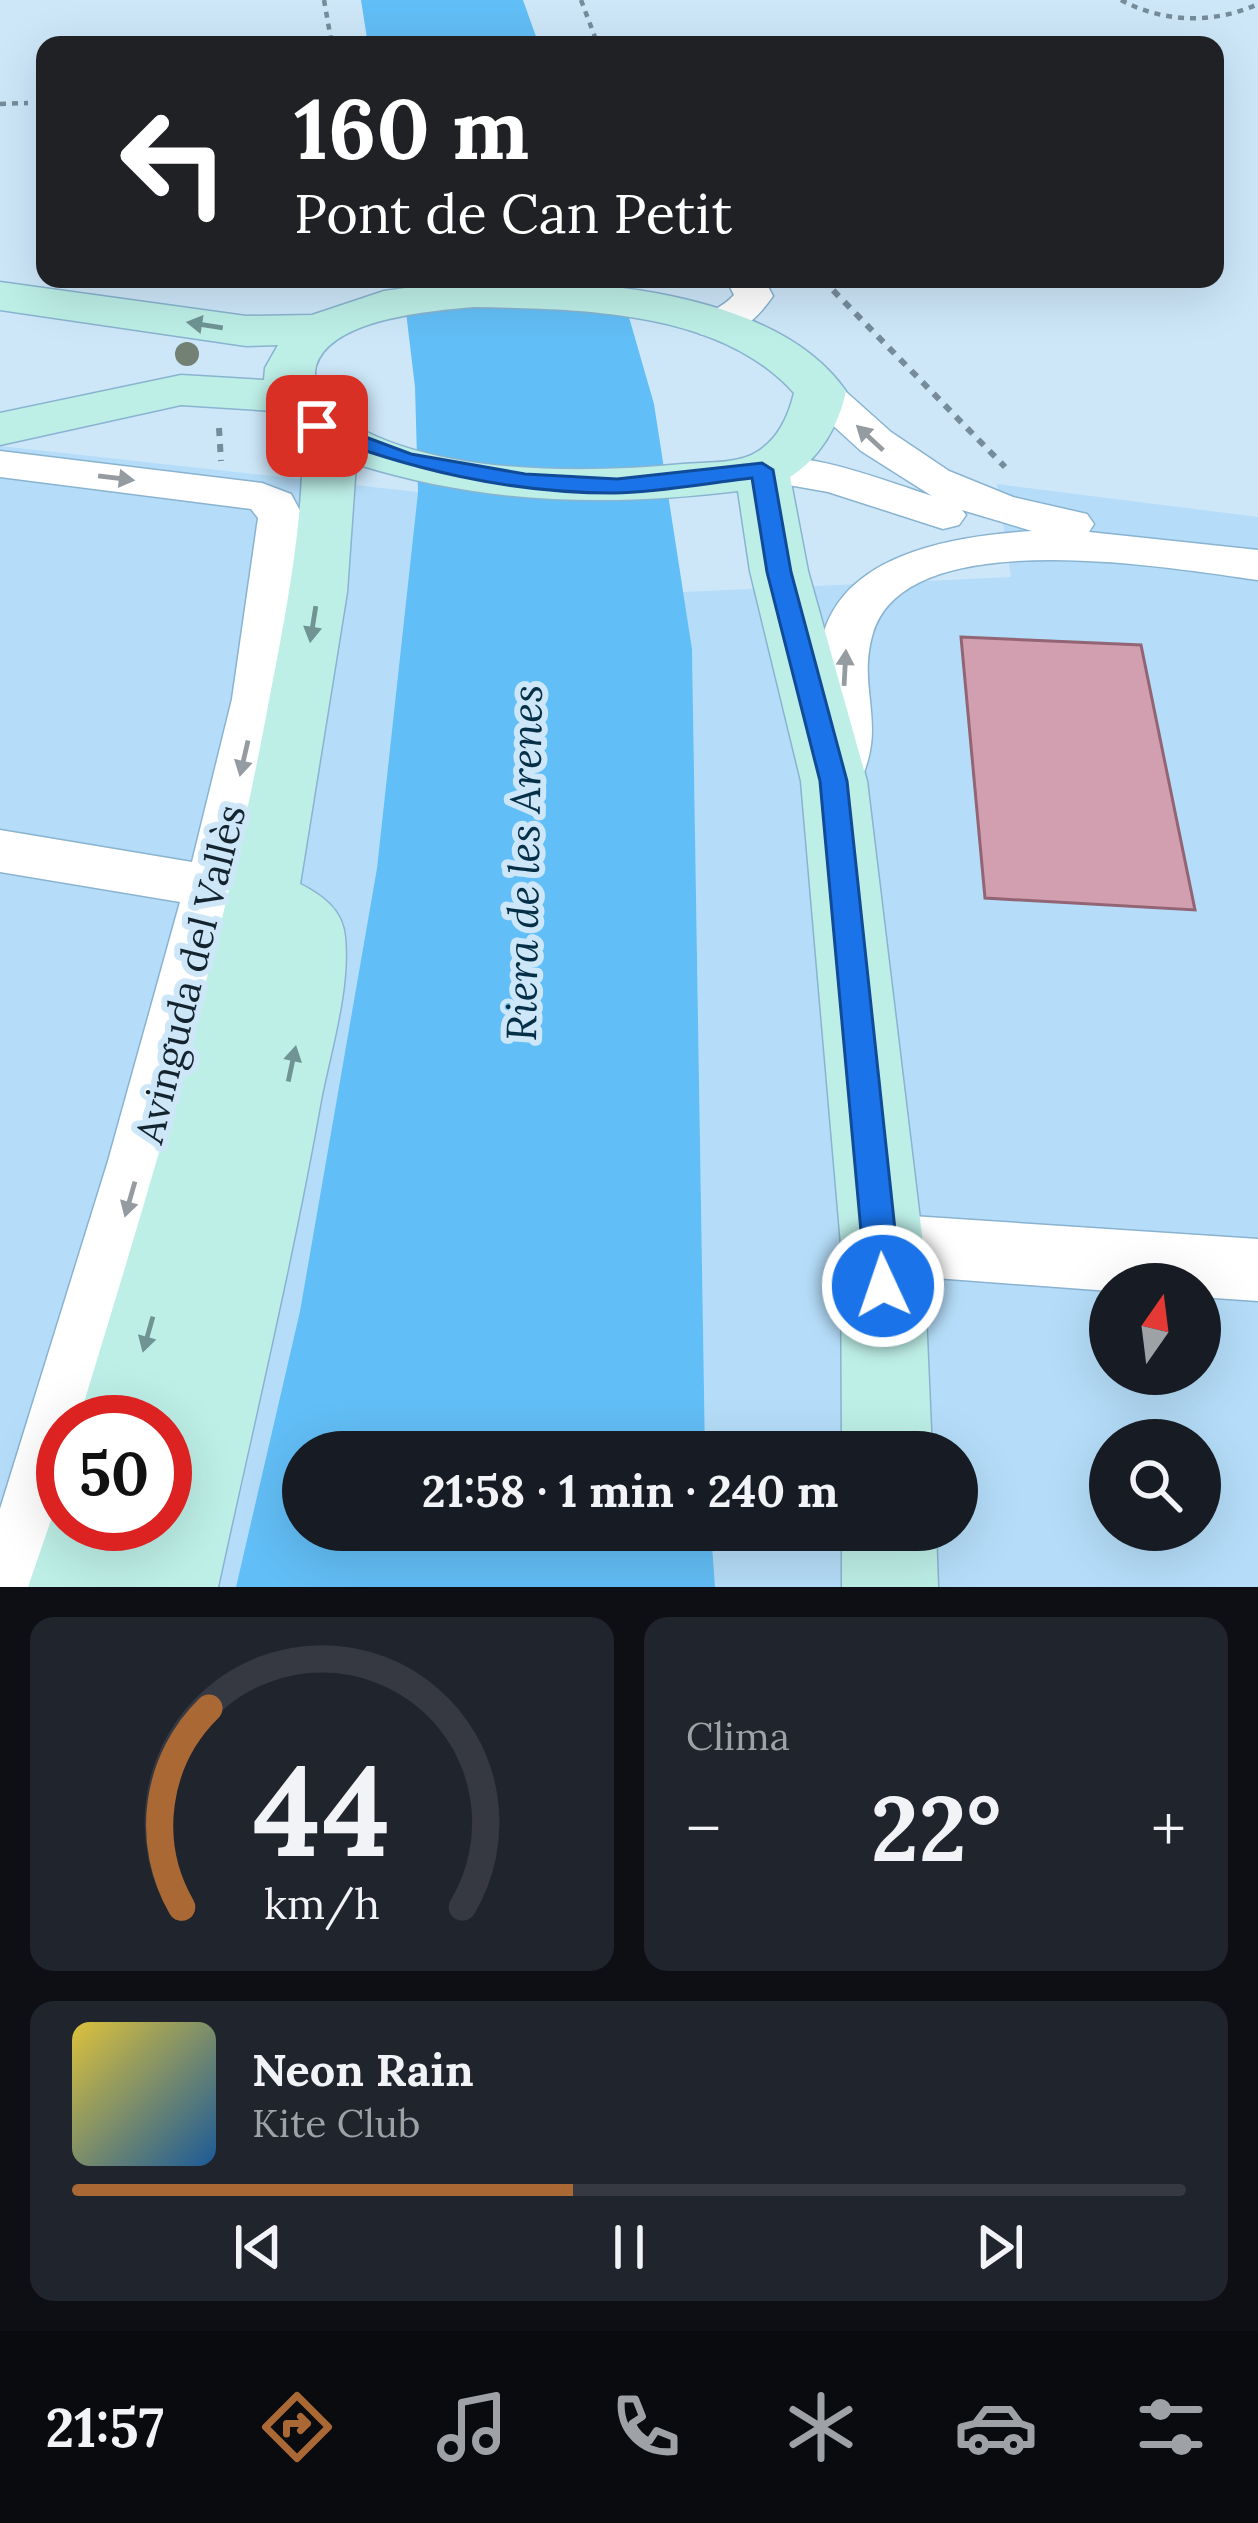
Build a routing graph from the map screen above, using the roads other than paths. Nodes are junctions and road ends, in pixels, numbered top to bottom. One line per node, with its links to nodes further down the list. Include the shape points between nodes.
1 (750, 288): 4 (street, via 748,307)
2 (0, 296): 3 (main road)
3 (54, 303): 5 (main road, one-way to 3, via 246,331); 7 (main road, via 97,336 104,359 86,388)
4 (714, 326): 5 (main road, via 589,298 473,293 401,302); 6 (main road, via 776,350)
5 (321, 329): 8 (main road, Avinguda del Vallès, via 287,374)
6 (820, 391): 10 (main road, via 806,433); 11 (street, one-way to 6, via 908,468)
7 (24, 424): 8 (main road, via 203,388)
8 (332, 427): 10 (main road, via 486,476 574,485); 16 (main road, Avinguda del Vallès, one-way to 16, via 322,568 291,767)
9 (0, 464): 16 (street, Avinguda del Vallès, one-way to 16, via 274,504 281,518)
10 (752, 471): 11 (street); 14 (main road)
11 (1045, 533): 12 (street); 13 (street); 14 (street, one-way to 11, via 849,736 843,678 855,618 875,595 936,559)
12 (1258, 550)
13 (1258, 565)
14 (834, 781): 18 (main road)
15 (0, 851): 16 (street)
16 (239, 890): 17 (main road, Avinguda del Vallès, one-way to 16, via 310,931 290,906); 20 (street, Avinguda del Vallès, one-way to 20); 21 (main road, Avinguda del Vallès, one-way to 21, via 194,1171)
17 (272, 1155): 22 (street, Avinguda del Vallès, via 234,1210); 25 (main road, Avinguda del Vallès)
18 (882, 1244): 19 (street); 23 (main road)
19 (1258, 1270)
20 (74, 1395)
21 (131, 1395)
22 (184, 1395)
23 (886, 1431)
24 (889, 1551): 26 (main road)
25 (170, 1587)
26 (890, 1587)

